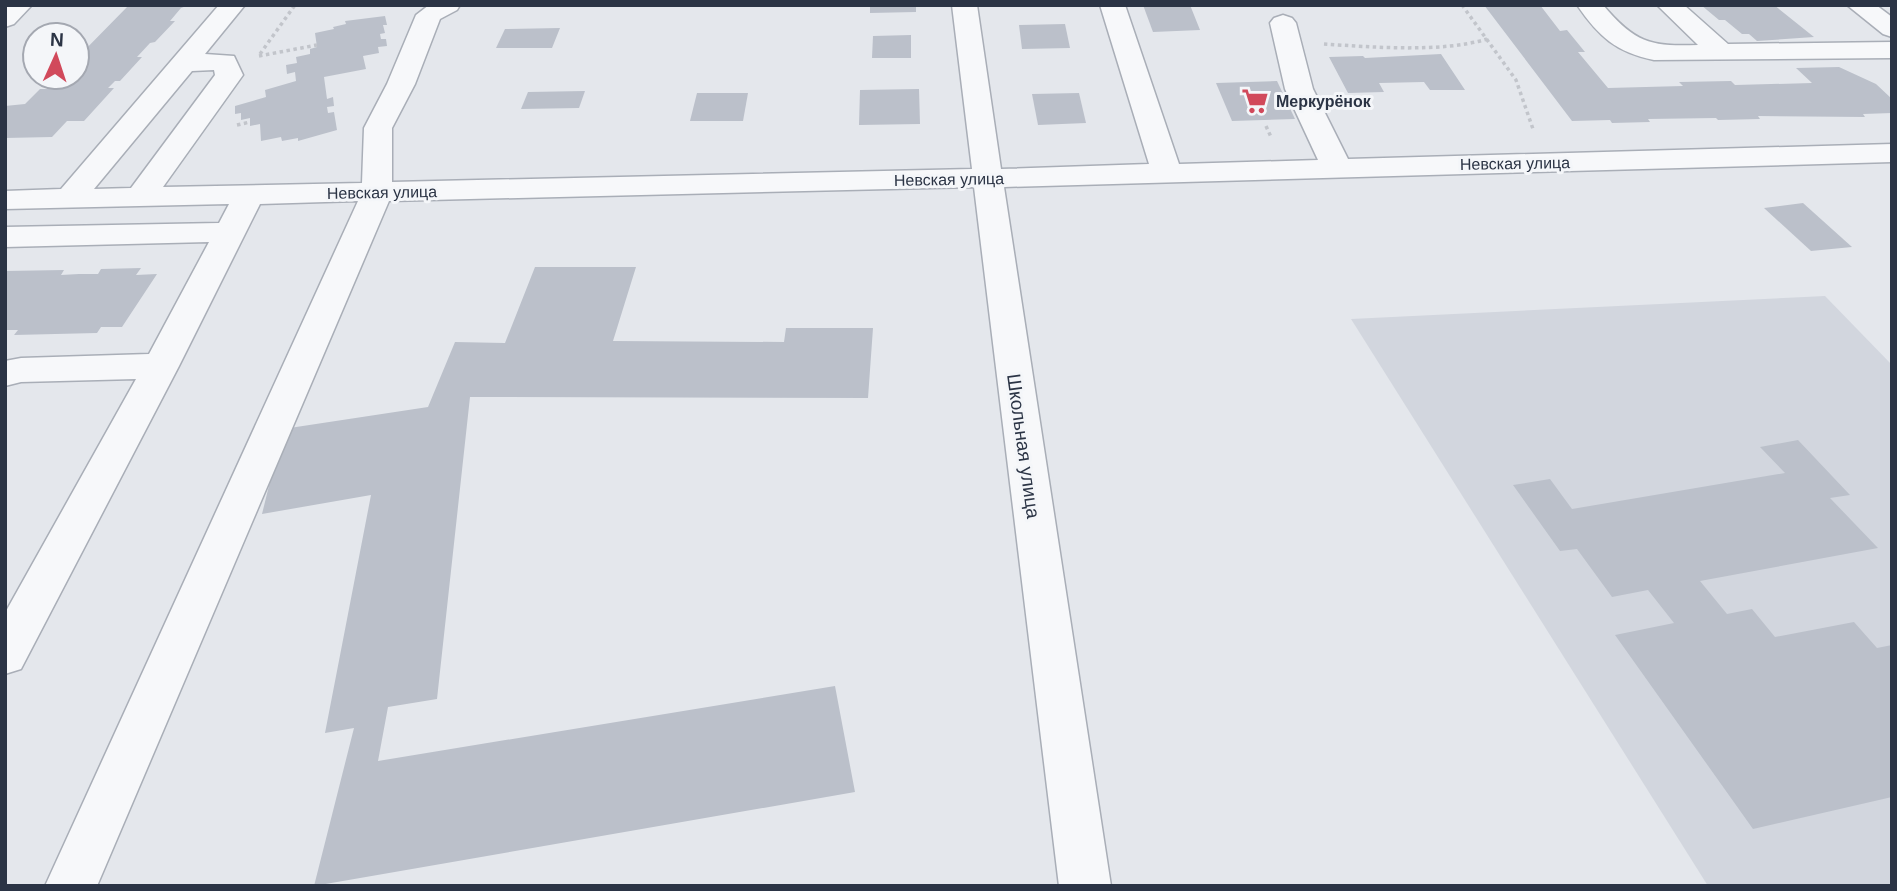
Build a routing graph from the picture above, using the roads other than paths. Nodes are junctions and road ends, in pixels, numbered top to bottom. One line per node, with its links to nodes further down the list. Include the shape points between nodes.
1 (20, 5): 9 (street)
2 (233, 5): 14 (street)
3 (448, 5): 19 (street, via 429,15 378,128)
4 (964, 5): 18 (street, Школьная улица)
5 (1112, 5): 17 (street)
6 (1589, 5): 13 (street, via 1619,39 1635,47 1660,52)
7 (1669, 5): 13 (street)
8 (1859, 5): 10 (street)
9 (5, 19)
10 (1892, 29)
11 (1286, 34): 16 (street, via 1299,89)
12 (1892, 50): 13 (street)
13 (1720, 52)
14 (186, 63): 21 (street, via 225,62 229,75); 22 (street)
15 (1892, 153): 16 (street, Невская улица)
16 (1337, 168): 17 (street, Невская улица)
17 (1167, 173): 18 (street, Невская улица)
18 (986, 178): 19 (street, Невская улица); 30 (street, Школьная улица)
19 (377, 192): 20 (street, Невская улица); 29 (street)
20 (249, 195): 21 (street, Невская улица); 24 (street)
21 (140, 198): 22 (street, Невская улица)
22 (69, 199): 23 (street, Невская улица)
23 (5, 200)
24 (230, 232): 25 (street); 26 (street)
25 (5, 237)
26 (161, 366): 27 (street); 28 (street)
27 (5, 374)
28 (5, 655)
29 (71, 886)
30 (1085, 886)

